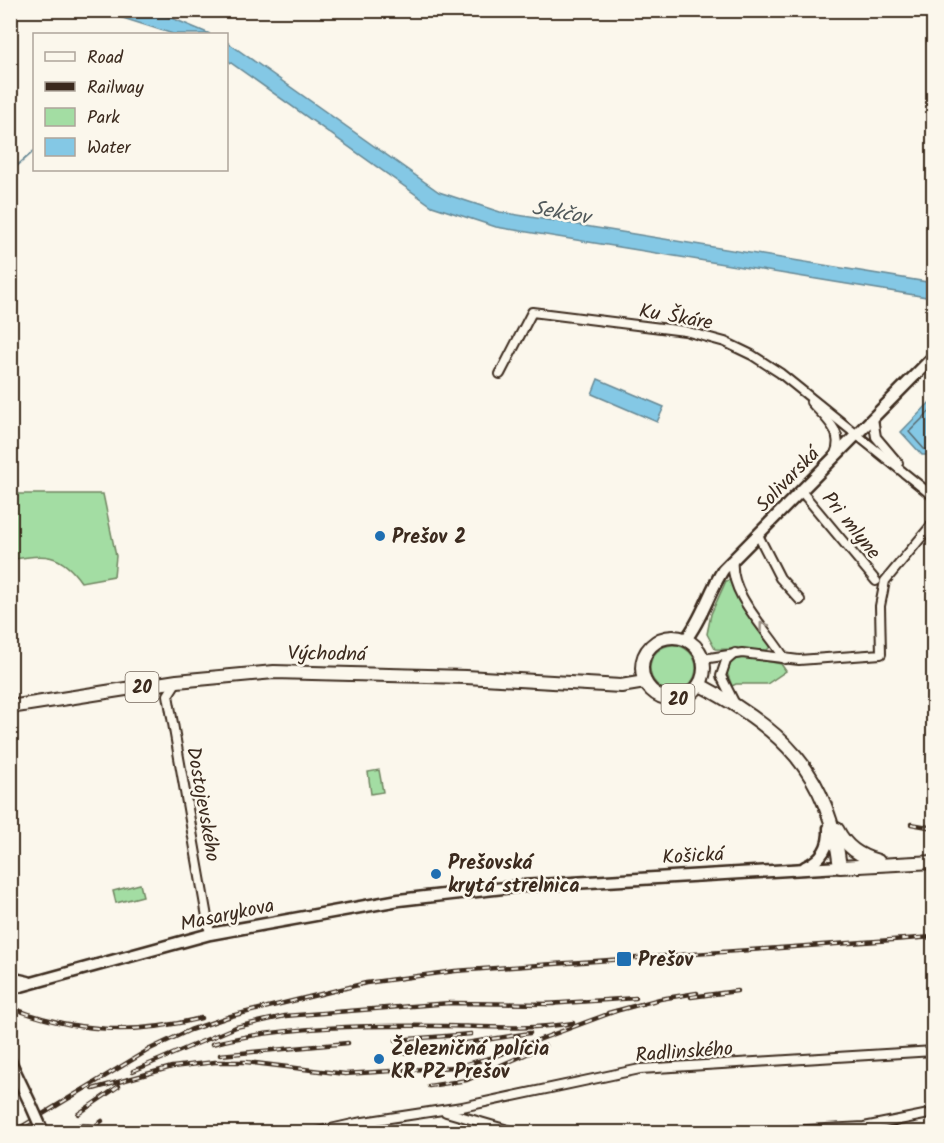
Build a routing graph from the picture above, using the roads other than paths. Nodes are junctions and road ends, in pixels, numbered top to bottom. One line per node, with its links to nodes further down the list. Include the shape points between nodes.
1 (933, 356): 4 (street, Solivarská)
2 (500, 374): 3 (street, Ku Škáre, via 532,312 685,330 752,355)
3 (791, 382): 5 (street, Ku Škáre); 6 (street, via 838,434)
4 (873, 415): 5 (street, Solivarská); 7 (street, via 876,437)
5 (856, 434): 6 (street, Solivarská); 7 (street)
6 (834, 456): 8 (street, Solivarská)
7 (913, 480): 9 (street)
8 (801, 491): 11 (street, Solivarská); 13 (street, Pri mlyne)
9 (933, 497)
10 (933, 522): 18 (street, via 885,581 880,606 881,654)
11 (758, 535): 12 (street, Solivarská); 14 (street, via 780,578)
12 (733, 560): 15 (street, Solivarská, via 713,586); 18 (street, one-way to 12, via 741,593 732,572)
13 (876, 581)
14 (800, 600)
15 (686, 639): 17 (main road, 20); 20 (main road, 20, via 668,637 651,645 642,663)
16 (736, 653): 17 (street); 18 (street); 25 (street, via 726,661 721,676)
17 (703, 659): 22 (main road, 20, via 705,668)
18 (785, 659)
19 (177, 681): 20 (main road, Východná / 20, via 308,671 621,686); 21 (main road, Východná / 20); 23 (street)
20 (645, 682): 22 (main road, 20, via 657,696 675,700 693,693)
21 (154, 685): 23 (street); 24 (main road, Východná / 20)
22 (700, 685): 25 (main road, 20)
23 (168, 695): 32 (street, Dostojevského)
24 (10, 707)
25 (737, 708): 26 (main road, 20, via 773,731 793,751 810,774)
26 (829, 815): 28 (main road, via 842,840 855,851); 29 (main road, 20); 30 (street, via 830,840 824,853)
27 (933, 862): 28 (main road, Košická)
28 (887, 864): 29 (main road, Košická)
29 (840, 867): 30 (street, Košická)
30 (802, 869): 31 (street, Košická)
31 (456, 894): 32 (street, Masarykova)
32 (210, 934): 33 (street, Masarykova)
33 (12, 985)
34 (933, 1051): 36 (street, Radlinského, via 640,1070)
35 (10, 1061): 39 (street, bridge)
36 (442, 1111): 38 (street, Radlinského); 42 (street, Radlinského)
37 (933, 1113): 43 (street, via 864,1127)
38 (357, 1123): 40 (street, Radlinského); 41 (street)
39 (43, 1132)
40 (317, 1132)
41 (359, 1132)
42 (514, 1132)
43 (768, 1132)

